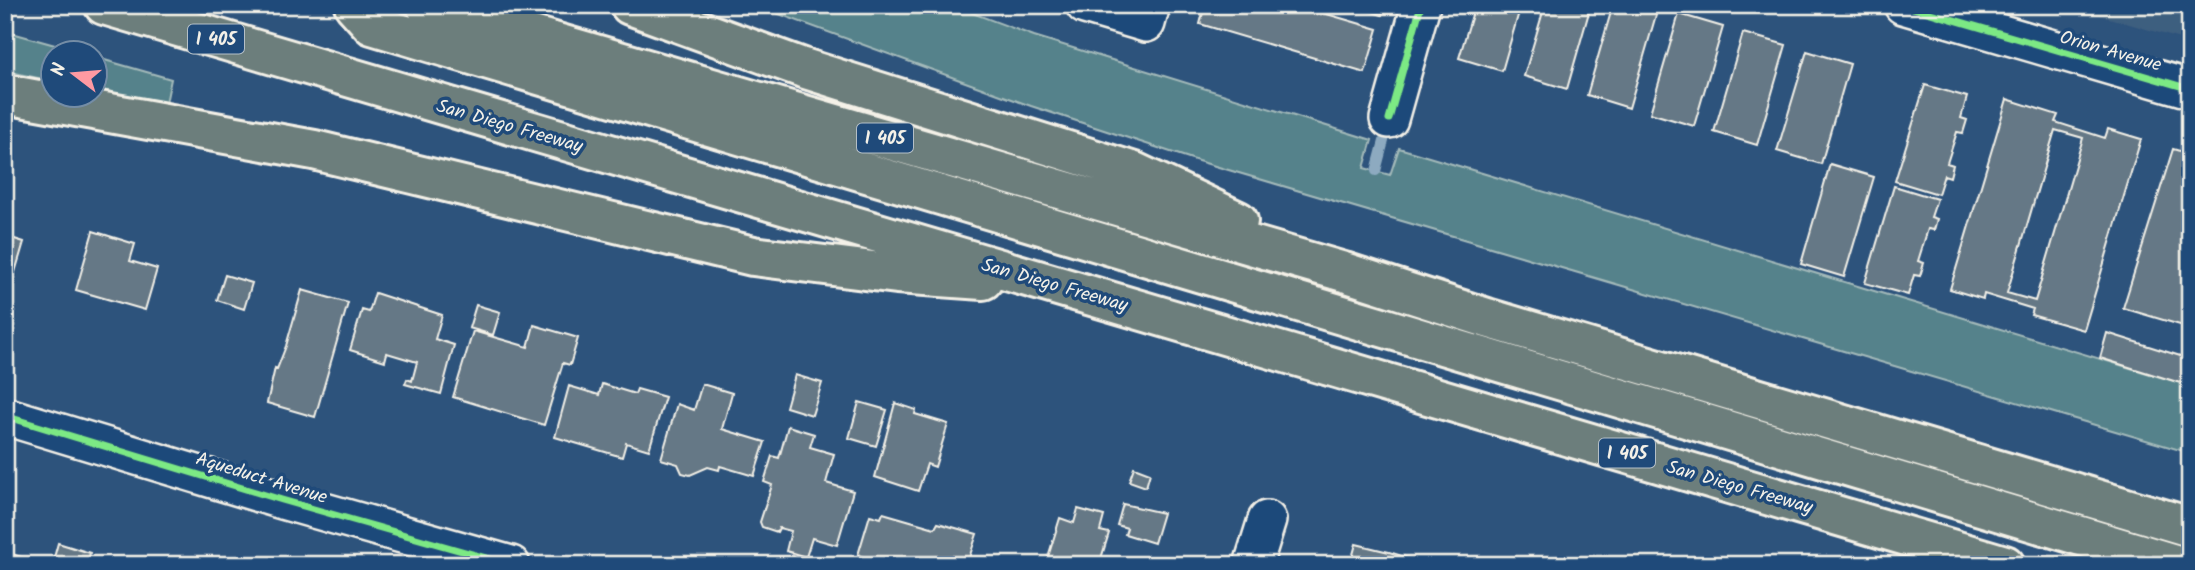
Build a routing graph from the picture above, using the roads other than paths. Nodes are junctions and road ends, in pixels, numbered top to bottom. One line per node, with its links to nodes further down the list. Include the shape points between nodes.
1 (104, 5): 9 (highway, San Diego Freeway / I 405)
2 (354, 5): 22 (highway, via 372,25)
3 (426, 5): 13 (highway, I 405)
4 (630, 5): 13 (highway, via 803,68 1134,172)
5 (1086, 5): 6 (street, via 1146,23)
6 (1151, 5)
7 (1421, 5): 12 (street)
8 (1903, 5): 10 (street, Orion Avenue)
9 (329, 72): 14 (highway, San Diego Freeway / I 405); 21 (highway, via 369,47)
10 (2190, 89)
11 (5, 94): 14 (highway, via 314,150 753,256 897,274)
12 (1389, 119)
13 (1344, 272): 17 (highway, I 405)
14 (1055, 284): 20 (highway, San Diego Freeway / I 405)
15 (5, 415): 18 (street, Aqueduct Avenue)
16 (1267, 520): 19 (street)
17 (2190, 527)
18 (511, 565)
19 (1253, 565)
20 (2005, 565)
21 (2121, 565)
22 (2178, 565)

